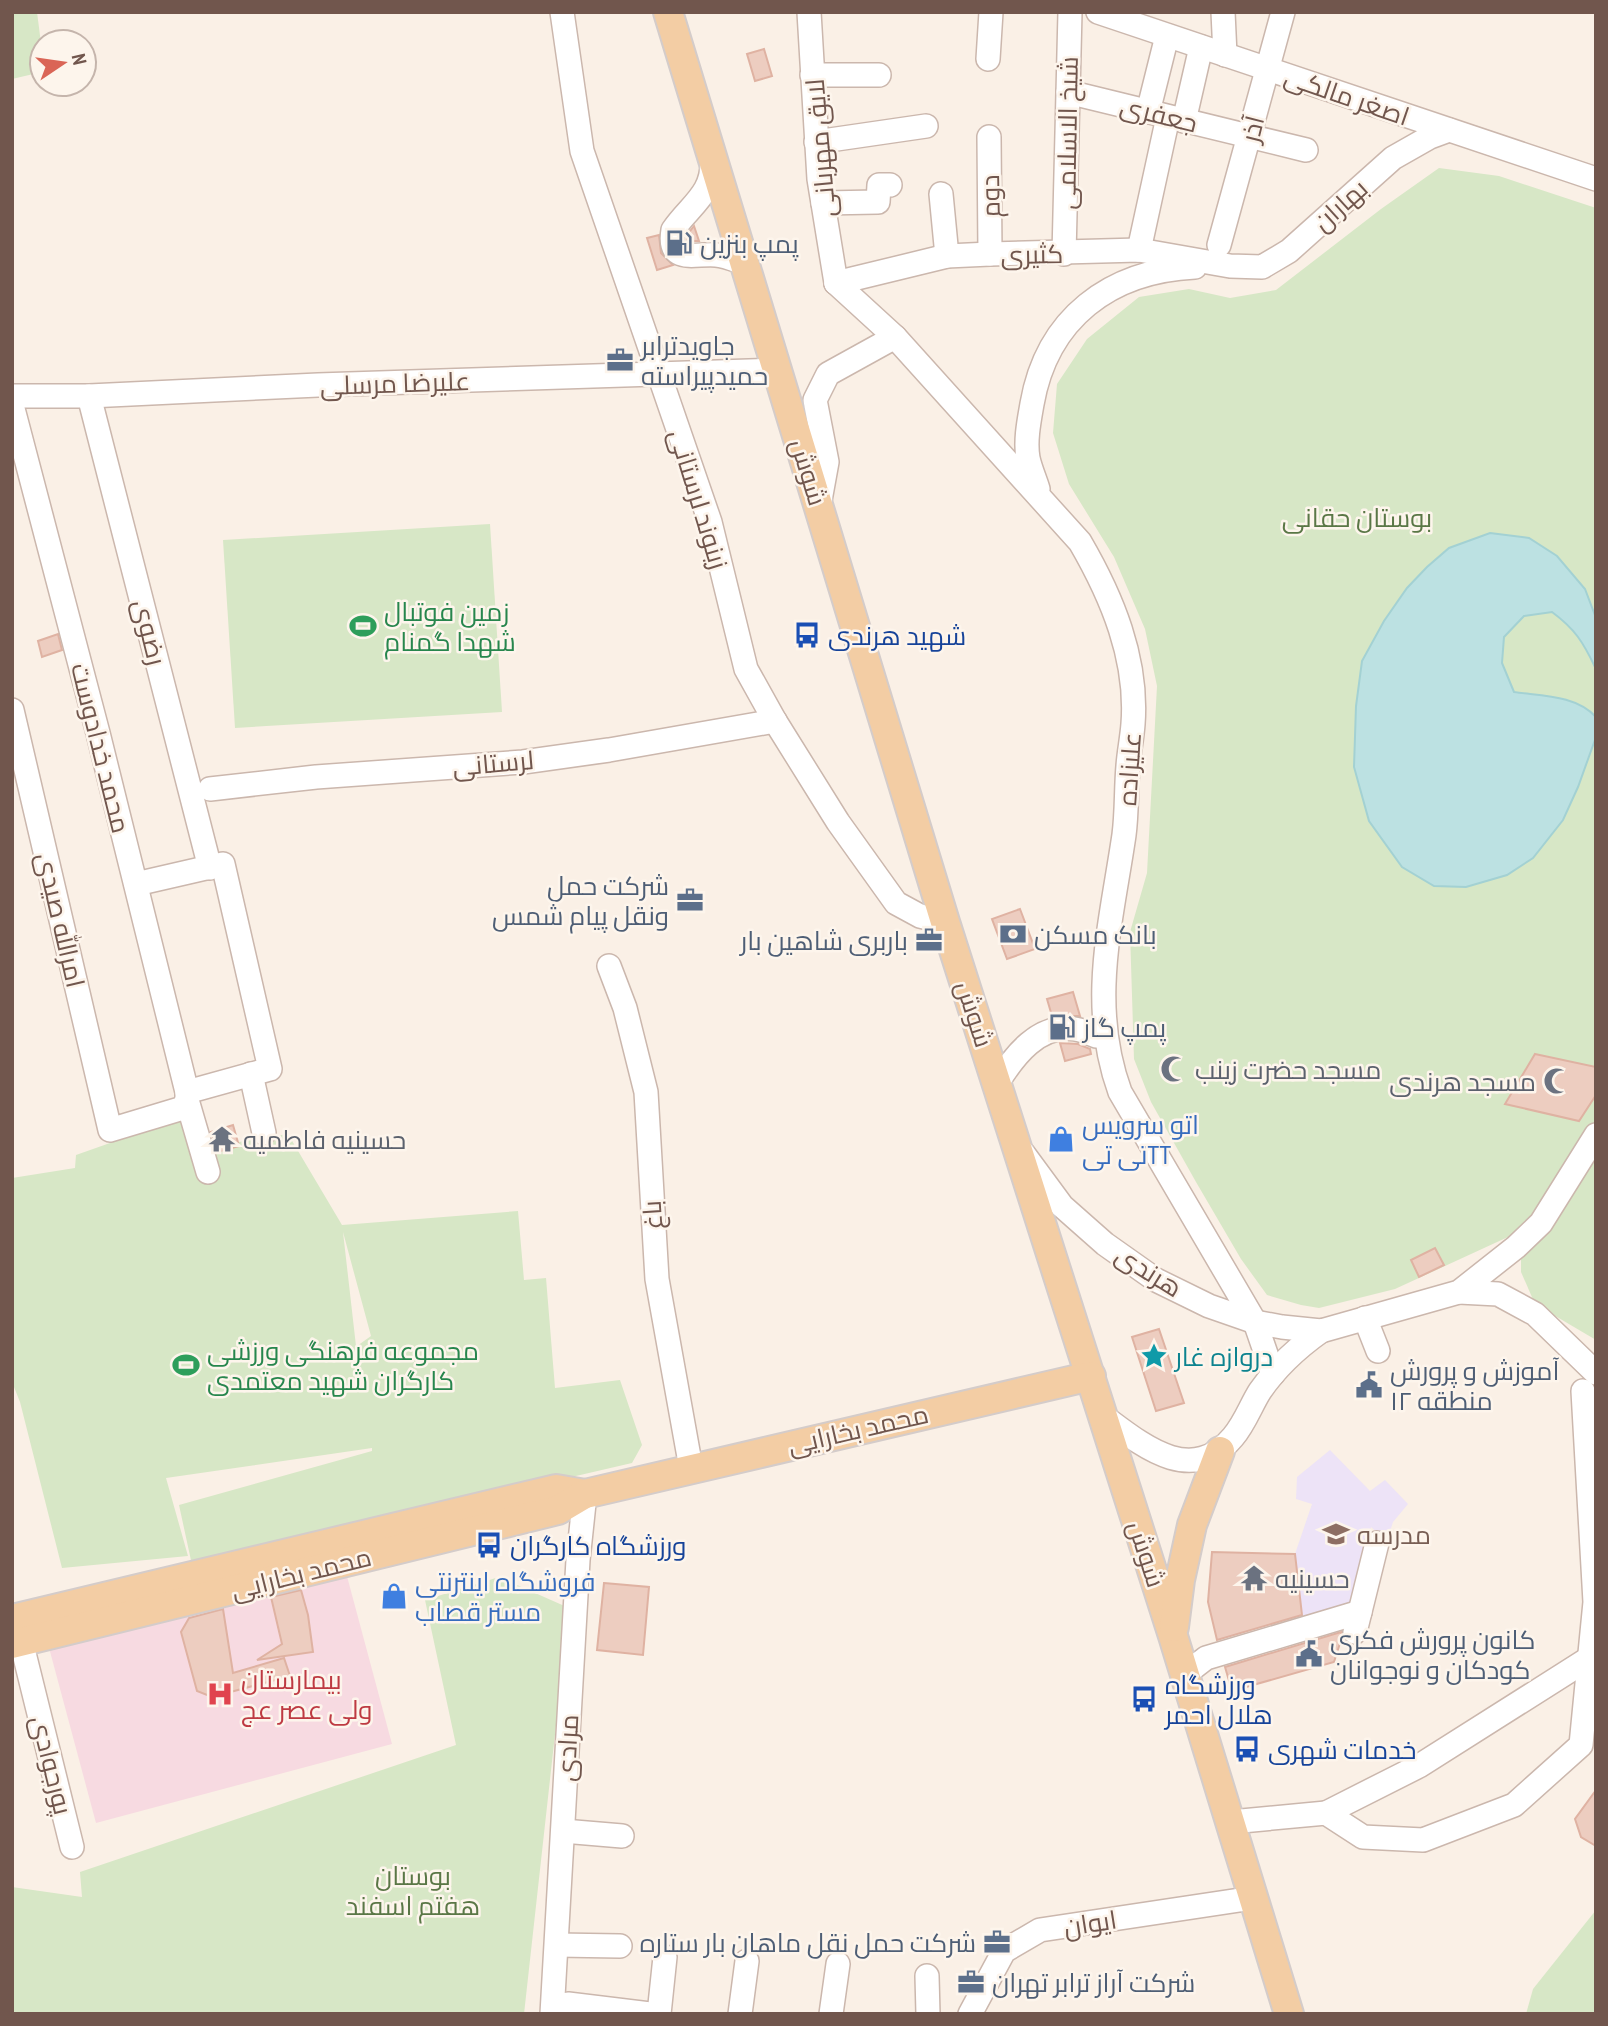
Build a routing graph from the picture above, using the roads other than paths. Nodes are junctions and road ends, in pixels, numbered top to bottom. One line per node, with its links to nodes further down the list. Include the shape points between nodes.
1 (562, 12): 39 (street, زینوند لرستانی, via 582,150)
2 (668, 12): 24 (main road, شوش)
3 (810, 12): 14 (street, لایق مهربانی)
4 (991, 12): 12 (street)
5 (1070, 12): 16 (street, شیخ الاسلامی)
6 (1098, 12): 9 (street, اصغر مالکی)
7 (1223, 12): 11 (street)
8 (1283, 12): 13 (street, آذر)
9 (1167, 36): 10 (street, اصغر مالکی); 17 (street)
10 (1201, 47): 11 (street, اصغر مالکی); 17 (street)
11 (1225, 55): 13 (street, اصغر مالکی)
12 (988, 58)
13 (1266, 69): 19 (street, اصغر مالکی); 20 (street, آذر)
14 (812, 75): 15 (street); 22 (street, لایق مهربانی)
15 (879, 75)
16 (1068, 92): 17 (street, جعفری); 32 (street, شیخ الاسلامی)
17 (1167, 117): 20 (street, جعفری); 30 (street)
18 (926, 126): 22 (street)
19 (1449, 130): 25 (street, اصغر مالکی); 35 (street, بهاران, via 1393,159 1275,261 1262,267)
20 (1250, 136): 23 (street); 29 (street, آذر)
21 (989, 137): 31 (street, دوم)
22 (816, 142): 28 (street, لایق مهربانی)
23 (1306, 150)
24 (712, 152): 34 (main road, شوش); 34 (street, via 709,186 679,220 671,239 680,255 716,255)
25 (1596, 180)
26 (890, 186): 28 (street, via 879,185 878,202)
27 (941, 194): 33 (street)
28 (823, 204): 36 (street, لایق مهربانی)
29 (1219, 245)
30 (1139, 250): 32 (street, کثیری); 35 (street, کثیری)
31 (990, 254): 32 (street, کثیری); 33 (street, کثیری)
32 (1064, 254)
33 (947, 256): 36 (street, کثیری)
34 (744, 263): 38 (main road, شوش)
35 (1230, 266): 43 (street, via 1178,268 1128,281 1108,289 1069,322 1040,374 1030,413 1028,457)
36 (836, 283): 37 (street, علیزاده)
37 (895, 337): 43 (street, علیزاده); 44 (street, via 828,374 815,400 827,462)
38 (778, 370): 39 (street, علیرضا مرسلی); 44 (main road, شوش)
39 (657, 374): 41 (street, علیرضا مرسلی); 46 (street, زینوند لرستانی, via 710,522 747,669)
40 (12, 396): 41 (street, علیرضا مرسلی)
41 (89, 396): 48 (street, رضوی)
42 (12, 405): 49 (street, محمد خدادوست)
43 (1042, 498): 62 (street, علیزاده, via 1080,542 1099,575 1129,663 1133,723 1124,833 1102,986 1114,1076)
44 (819, 506): 50 (main road, شوش)
45 (13, 715): 55 (street, امرالله صیدی, via 110,1130 183,1108)
46 (775, 721): 47 (street, لرستانی, via 523,762); 50 (street, زینوند لرستانی, via 896,903)
47 (210, 789)
48 (210, 867): 49 (street); 53 (street, via 223,864)
49 (136, 884): 55 (street, محمد خدادوست)
50 (945, 922): 54 (main road, شوش)
51 (609, 966): 70 (street, باغ, via 646,1091 657,1279)
52 (1096, 1036): 54 (street, via 1074,1028 1045,1033 1030,1042)
53 (260, 1071): 55 (street); 56 (street)
54 (998, 1082): 58 (main road, شوش)
55 (187, 1096): 59 (street, محمد خدادوست)
56 (264, 1133)
57 (1596, 1135): 60 (street, هرندی, via 1541,1223)
58 (1017, 1145): 62 (street, هرندی, via 1062,1206 1105,1244 1156,1280 1209,1307); 66 (main road, شوش)
59 (208, 1172)
60 (1459, 1293): 61 (street, هرندی); 67 (street, via 1498,1294 1535,1314)
61 (1365, 1318): 63 (street, هرندی); 64 (street)
62 (1255, 1322): 63 (street, هرندی); 65 (street, علیزاده)
63 (1321, 1331): 65 (street, هرندی, via 1295,1349)
64 (1378, 1351)
65 (1273, 1374): 69 (street, هرندی)
66 (1091, 1376): 68 (main road, شوش); 70 (main road, محمد بخارایی)
67 (1589, 1382): 75 (street, via 1595,1601)
68 (1103, 1416): 69 (street, via 1154,1452 1173,1458 1188,1460); 74 (main road, شوش)
69 (1220, 1451): 74 (main road, via 1192,1525)
70 (691, 1468): 71 (main road, محمد بخارایی)
71 (585, 1494): 73 (main road, محمد بخارایی, via 558,1510 79,1615); 79 (street, مرادی)
72 (1377, 1543): 76 (street, via 1358,1622 1206,1658)
73 (15, 1635): 81 (street, پورجوادی)
74 (1173, 1636): 76 (main road, شوش)
75 (1588, 1659): 77 (street, via 1419,1766); 77 (street, via 1581,1745 1514,1805 1423,1840 1363,1837)
76 (1184, 1675): 78 (main road, شوش)
77 (1325, 1813): 78 (street)
78 (1231, 1822): 82 (main road, شوش)
79 (563, 1831): 80 (street); 83 (street, مرادی)
80 (622, 1836)
81 (72, 1847)
82 (1253, 1898): 95 (street, ایوان, via 1040,1930 1004,1951); 96 (main road, شوش)
83 (556, 1945): 84 (street); 89 (street, مرادی)
84 (620, 1946)
85 (665, 1957): 91 (street)
86 (747, 1961): 92 (street)
87 (838, 1964): 93 (street)
88 (927, 1976): 94 (street)
89 (558, 2006): 90 (street, مرادی)
90 (650, 2014)
91 (659, 2014)
92 (740, 2014)
93 (831, 2014)
94 (928, 2014)
95 (970, 2014)
96 (1289, 2014)

